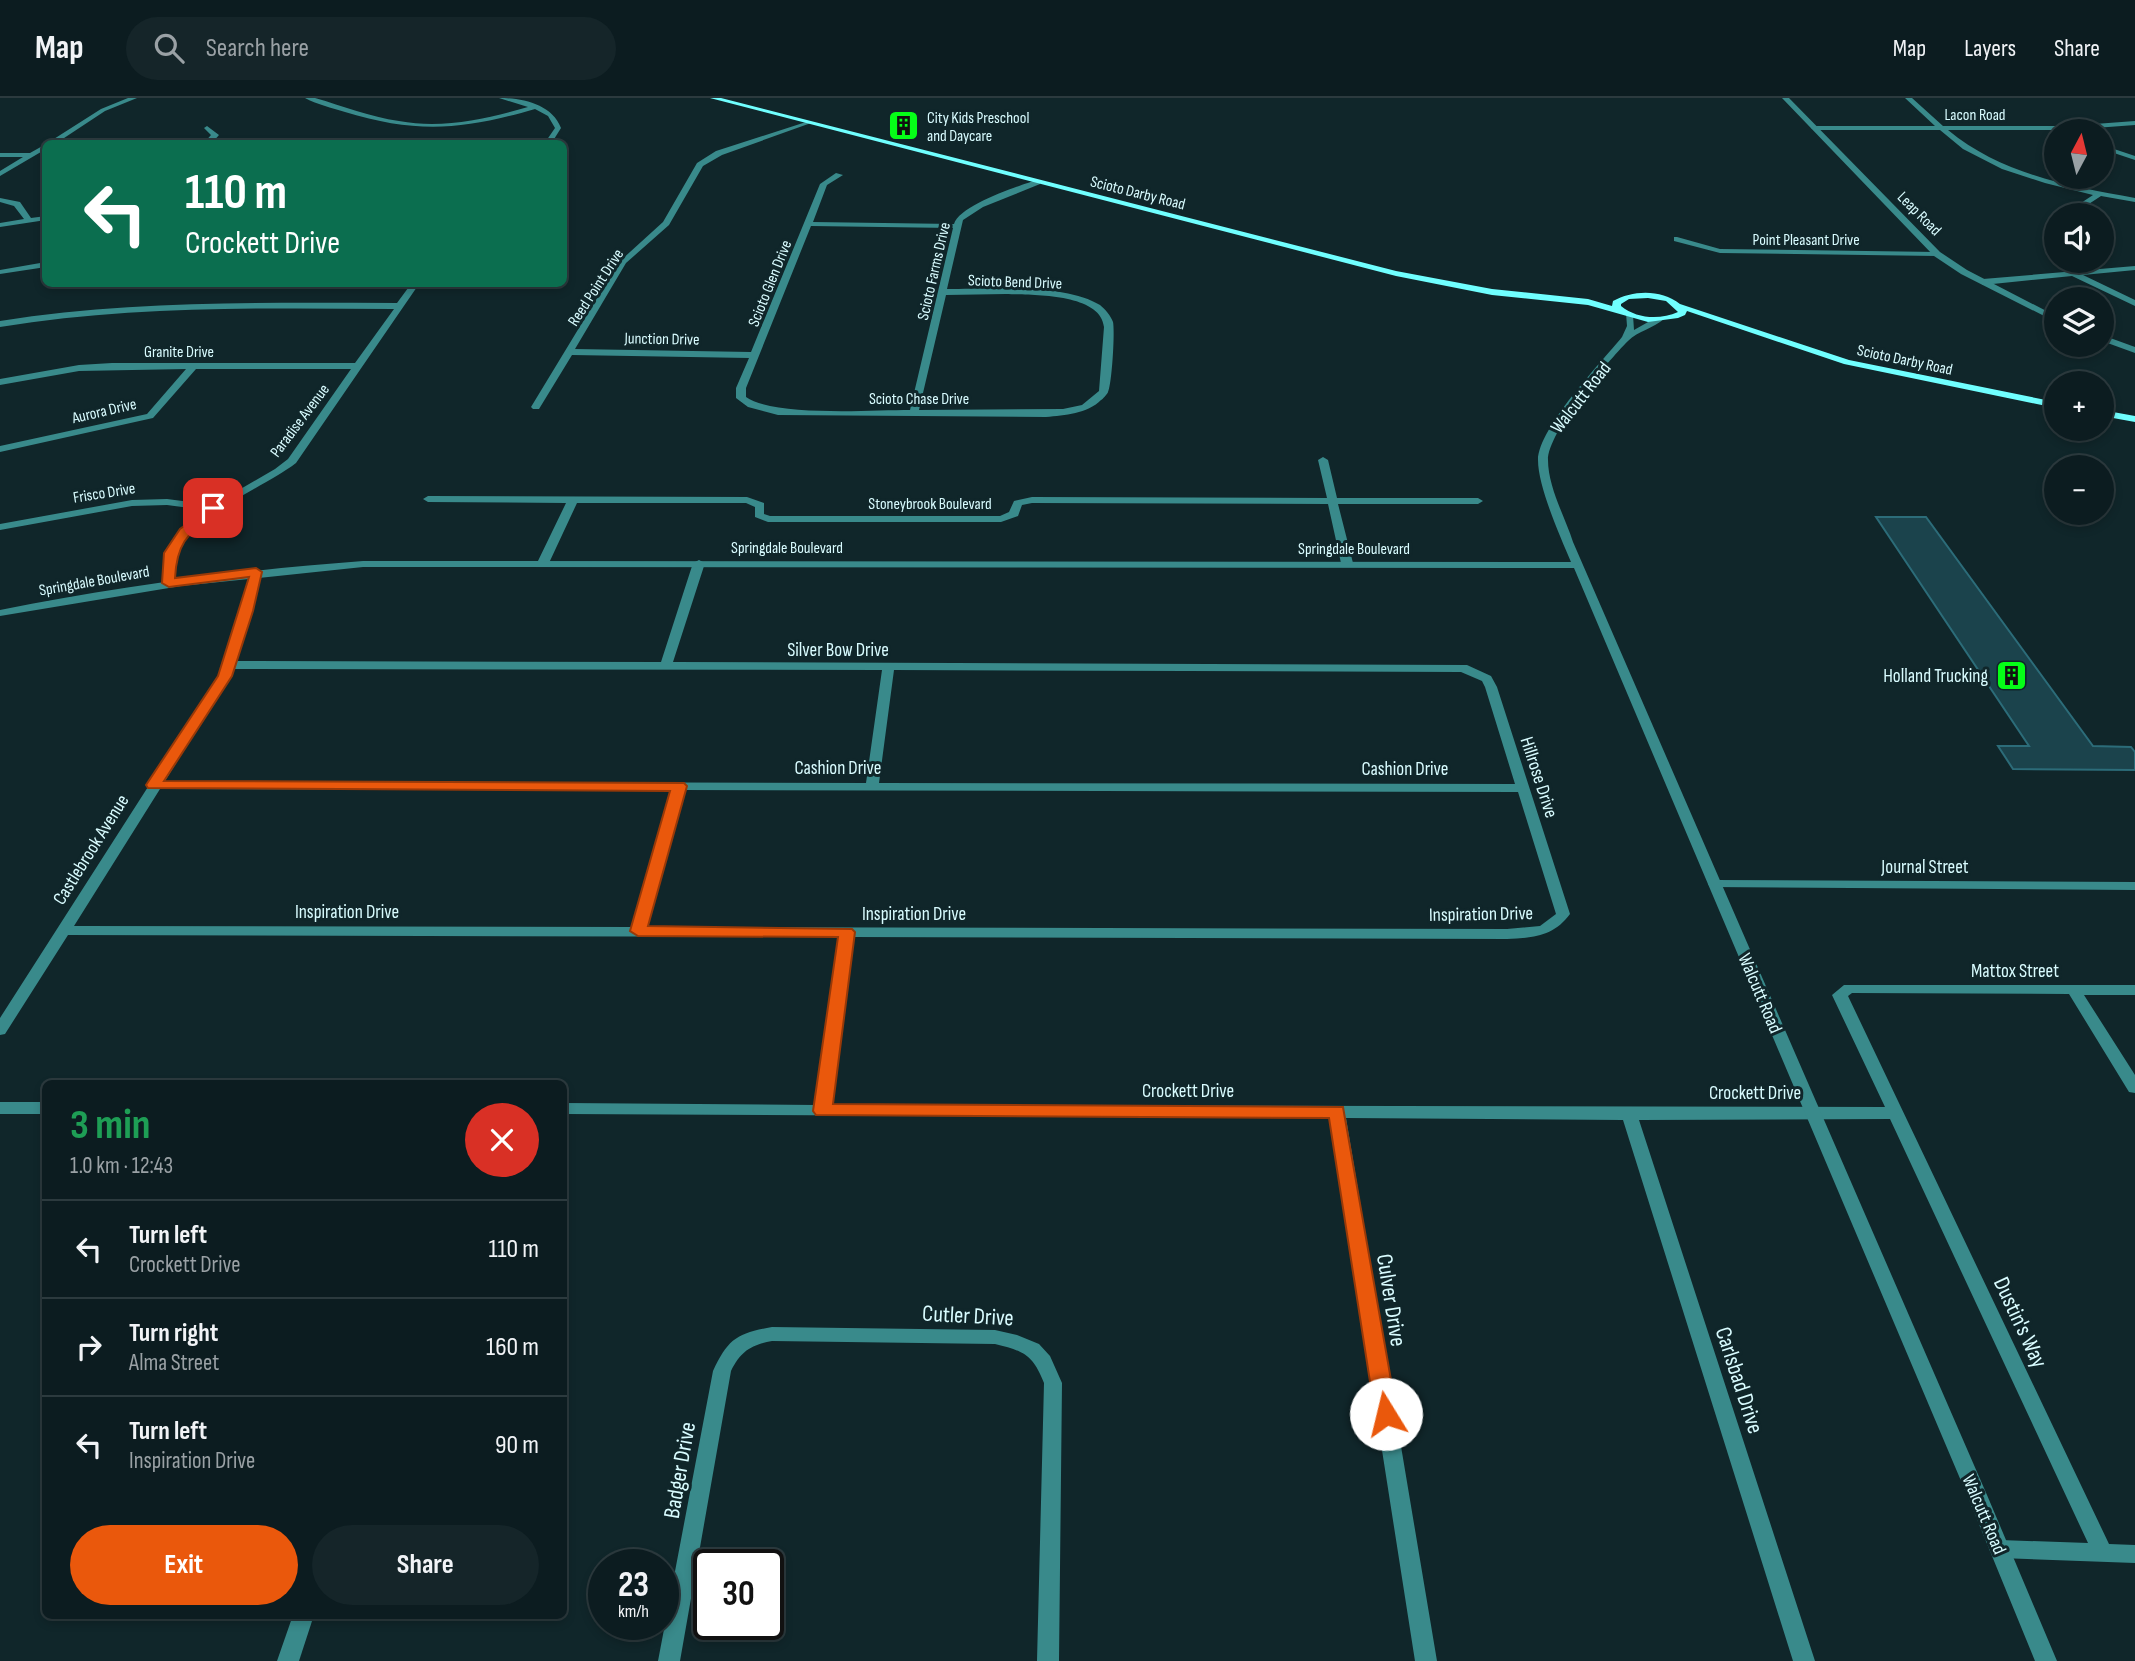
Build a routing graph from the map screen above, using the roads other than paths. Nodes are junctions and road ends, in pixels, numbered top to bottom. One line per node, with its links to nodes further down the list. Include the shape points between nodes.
1 (132, 98): 15 (street)
2 (308, 98): 7 (street, via 413,125 470,123)
3 (502, 98): 7 (street)
4 (713, 98): 8 (main road, Scioto Darby Road)
5 (1784, 98): 12 (street, Leap Road)
6 (1908, 98): 13 (street)
7 (535, 107): 17 (street, via 557,122)
8 (808, 123): 26 (main road, Scioto Darby Road); 59 (street, Reed Point Drive, via 706,159 666,223 623,262)
9 (2135, 123): 10 (street, Lacon Road)
10 (2114, 125)
11 (206, 128): 16 (street, via 215,135)
12 (1814, 128): 13 (street, Lacon Road); 37 (street, Leap Road)
13 (1942, 128): 14 (street, Lacon Road); 27 (street, via 1992,161)
14 (2044, 130)
15 (55, 140)
16 (210, 140)
17 (550, 140)
18 (42, 148): 21 (street)
19 (2114, 151): 23 (street)
20 (0, 155): 21 (street)
21 (30, 156): 22 (street); 24 (street)
22 (42, 156)
23 (2135, 158)
24 (0, 174)
25 (839, 175): 33 (street, Scioto Glen Drive, via 824,184)
26 (1037, 182): 35 (street, Scioto Farms Drive, via 973,209); 47 (main road, Scioto Darby Road, via 1429,281)
27 (2099, 194): 29 (street); 30 (street)
28 (0, 200): 32 (street, via 17,204)
29 (2135, 200)
30 (2085, 203)
31 (42, 219): 32 (street)
32 (29, 221): 34 (street)
33 (808, 224): 35 (street); 60 (street, Scioto Glen Drive)
34 (0, 225)
35 (956, 226): 45 (street, Scioto Farms Drive)
36 (1677, 239): 37 (street, Point Pleasant Drive, via 1741,253)
37 (1937, 254): 43 (street, Leap Road)
38 (42, 265): 41 (street)
39 (2135, 268): 40 (street)
40 (2114, 270)
41 (0, 272)
42 (2071, 273): 43 (street); 48 (street)
43 (1983, 282): 52 (street, Leap Road)
44 (413, 287): 49 (street, Paradise Avenue)
45 (942, 292): 67 (street, Scioto Bend Drive, via 1044,294 1076,297 1099,306 1108,319 1104,391); 68 (street, Scioto Farms Drive)
46 (1627, 297): 47 (main road, Scioto Darby Road); 50 (main road, Scioto Darby Road, via 1659,297); 51 (main road, via 1616,303)
47 (1558, 298): 51 (main road, Scioto Darby Road)
48 (2135, 303)
49 (400, 306): 54 (street, via 151,307); 61 (street, Paradise Avenue)
50 (1681, 306): 53 (main road, via 1682,313); 55 (main road, Scioto Darby Road)
51 (1625, 313): 53 (main road, Scioto Darby Road); 56 (street, via 1631,326)
52 (2044, 313)
53 (1665, 319): 55 (main road, Scioto Darby Road); 56 (street, Walcutt Road)
54 (0, 324)
55 (1751, 329): 64 (main road, Scioto Darby Road, via 1879,371)
56 (1626, 338): 82 (street, Walcutt Road, via 1544,447 1543,461)
57 (2114, 342): 58 (street)
58 (2135, 350)
59 (569, 352): 60 (street, Junction Drive); 66 (street, Reed Point Drive)
60 (755, 355): 65 (street, Scioto Glen Drive, via 740,392)
61 (358, 366): 62 (street, Granite Drive); 77 (street, Paradise Avenue, via 292,461 278,474)
62 (194, 367): 63 (street, Granite Drive, via 79,368); 71 (street, Aurora Drive, via 150,416)
63 (0, 382)
64 (2044, 403)
65 (751, 405): 68 (street, Scioto Chase Drive, via 778,412)
66 (536, 407)
67 (1087, 407): 68 (street, Scioto Chase Drive, via 1046,414)
68 (915, 413)
69 (2114, 415): 70 (main road)
70 (2135, 419)
71 (0, 449)
72 (1323, 460): 76 (street)
73 (428, 499): 74 (street, Stoneybrook Boulevard)
74 (573, 499): 76 (street, Stoneybrook Boulevard, via 747,500 760,505 759,515 768,519 1001,519 1014,514 1018,503 1032,500); 79 (street)
75 (1478, 500): 76 (street, Stoneybrook Boulevard)
76 (1333, 501): 81 (street)
77 (213, 508): 78 (street, Frisco Drive, via 132,503); 84 (street, Paradise Avenue, via 185,532 170,553)
78 (0, 527)
79 (543, 562): 80 (street, Springdale Boulevard); 83 (street, Springdale Boulevard, via 363,564)
80 (699, 563): 81 (street, Springdale Boulevard); 87 (street)
81 (1347, 564): 82 (street, Springdale Boulevard)
82 (1578, 565): 94 (street, Walcutt Road)
83 (256, 572): 84 (street, Springdale Boulevard); 86 (street, Castlebrook Avenue)
84 (169, 583): 85 (street, Springdale Boulevard)
85 (0, 613)
86 (229, 665): 87 (street, Silver Bow Drive); 90 (street, Castlebrook Avenue)
87 (666, 666): 88 (street, Silver Bow Drive)
88 (889, 666): 89 (street, Silver Bow Drive); 92 (street)
89 (1447, 667): 93 (street, Hillrose Drive, via 1476,673 1492,687)
90 (154, 785): 91 (street, Cashion Drive); 97 (street, Castlebrook Avenue)
91 (679, 786): 92 (street, Cashion Drive); 98 (street)
92 (872, 786): 93 (street, Cashion Drive)
93 (1522, 788): 96 (street, Hillrose Drive, via 1563,914)
94 (1715, 884): 95 (street, Journal Street); 110 (street, Walcutt Road)
95 (2135, 886)
96 (1555, 926): 99 (street, Inspiration Drive, via 1538,933 1507,934)
97 (62, 930): 98 (street, Inspiration Drive); 103 (street, Castlebrook Avenue)
98 (638, 931): 99 (street, Inspiration Drive)
99 (846, 932): 108 (street)
100 (1894, 989): 101 (street, Mattox Street); 111 (street, Dustin's Way, via 1849,988 1840,995)
101 (2074, 989): 102 (street, Mattox Street); 104 (street)
102 (2135, 990)
103 (0, 1030)
104 (2135, 1088)
105 (0, 1108): 106 (street)
106 (42, 1108)
107 (567, 1110): 108 (street, Crockett Drive)
108 (823, 1111): 109 (street, Crockett Drive)
109 (1337, 1112): 112 (street, Crockett Drive); 121 (street, Culver Drive)
110 (1812, 1113): 111 (street); 112 (street, Crockett Drive); 114 (street, Walcutt Road)
111 (1895, 1113): 115 (street, Dustin's Way)
112 (1629, 1114): 122 (street, Carlsbad Drive)
113 (722, 1371): 119 (street, Badger Drive); 120 (street, Cutler Drive, via 738,1343 772,1334 995,1337 1037,1350 1054,1383)
114 (2000, 1549): 115 (street); 123 (street, Walcutt Road)
115 (2103, 1553): 116 (street)
116 (2135, 1554)
117 (303, 1619): 118 (street)
118 (288, 1661)
119 (669, 1661)
120 (1048, 1661)
121 (1426, 1661)
122 (1804, 1661)
123 (2046, 1661)

